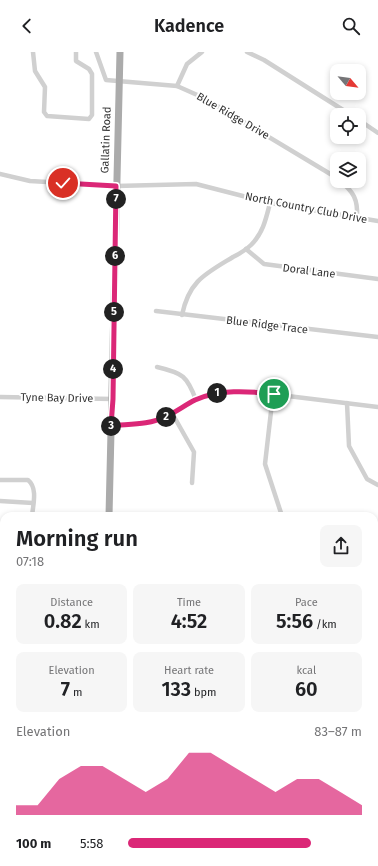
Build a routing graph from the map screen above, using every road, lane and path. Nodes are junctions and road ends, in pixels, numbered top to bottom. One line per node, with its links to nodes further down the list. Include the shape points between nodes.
1 (33, 52): 2 (street, via 35,70 45,88 46,116 89,119 92,115 92,74 76,61)
2 (76, 52)
3 (96, 52): 7 (street, via 106,80)
4 (120, 52): 7 (main road, Gallatin Road)
5 (199, 52): 8 (street, via 187,64)
6 (247, 52): 9 (street)
7 (119, 82): 8 (street, Blue Ridge Drive); 14 (main road, Gallatin Road)
8 (177, 86): 13 (street, Blue Ridge Drive, via 204,98)
9 (340, 108)
10 (366, 125): 11 (street)
11 (378, 133)
12 (0, 174): 14 (street, North Country Club Drive, via 30,182)
13 (330, 174)
14 (116, 186): 16 (street, North Country Club Drive, via 196,184); 27 (main road, Gallatin Road)
15 (348, 188): 17 (street, via 355,195)
16 (270, 203): 17 (street, North Country Club Drive); 19 (street, via 264,226)
17 (357, 217): 18 (street, North Country Club Drive)
18 (378, 221)
19 (246, 249): 20 (street, Doral Lane, via 264,264); 22 (street, via 208,272 193,287 185,298)
20 (378, 279)
21 (156, 311): 22 (street, Blue Ridge Trace)
22 (182, 315): 23 (street, Blue Ridge Trace)
23 (378, 337)
24 (158, 367): 28 (street, via 181,375 189,381)
25 (274, 394): 28 (street, via 217,393); 29 (street); 40 (street, via 265,464)
26 (0, 397): 27 (street, Tyne Bay Drive)
27 (113, 399): 32 (main road, Gallatin Road)
28 (196, 400): 31 (street)
29 (347, 403): 30 (street); 35 (street, via 349,446 367,479)
30 (378, 407)
31 (172, 413): 32 (street, via 149,422); 34 (street, via 194,452)
32 (111, 426): 39 (main road, Gallatin Road)
33 (0, 480): 37 (street, via 31,482 34,491)
34 (192, 482)
35 (378, 485)
36 (0, 501): 37 (street)
37 (33, 503): 38 (street)
38 (32, 512)
39 (109, 512)
40 (281, 512)

